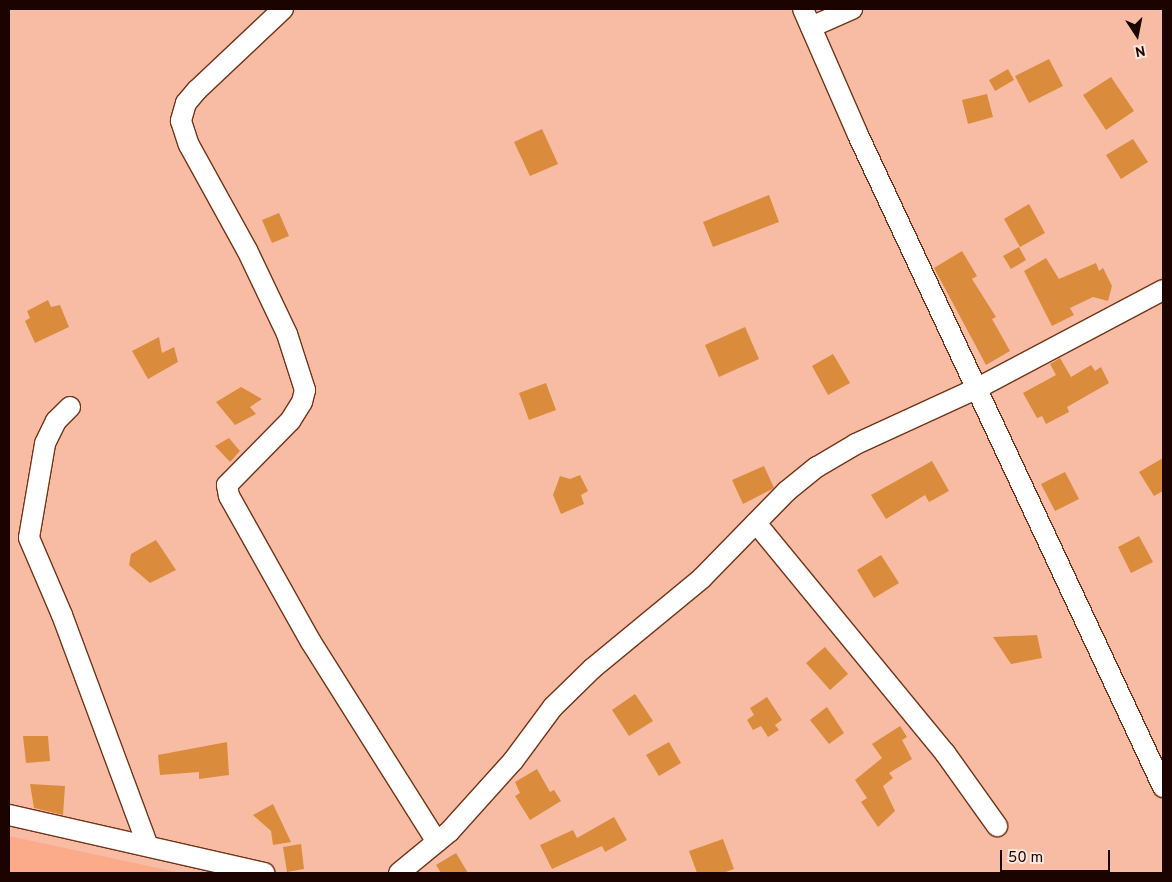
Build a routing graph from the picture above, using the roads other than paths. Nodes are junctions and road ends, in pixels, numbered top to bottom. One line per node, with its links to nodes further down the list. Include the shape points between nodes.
1 (284, 9): 11 (street, via 197,90 186,103 181,121 188,145 247,250 287,334 305,390 302,402 290,421 227,485 229,496 312,642)
2 (852, 9): 3 (street)
3 (807, 18): 5 (street)
4 (1163, 290): 5 (street)
5 (978, 388): 7 (street, via 856,444 817,467 787,491); 8 (street)
6 (70, 407): 12 (street, via 56,421 45,444 30,538 32,551 62,615)
7 (756, 523): 10 (street, via 945,753); 11 (street, via 702,578 593,668 553,707 513,761)
8 (1163, 788)
9 (9, 815): 12 (street)
10 (997, 826)
11 (437, 842): 14 (street)
12 (148, 846): 13 (street)
13 (264, 873)
14 (399, 873)

